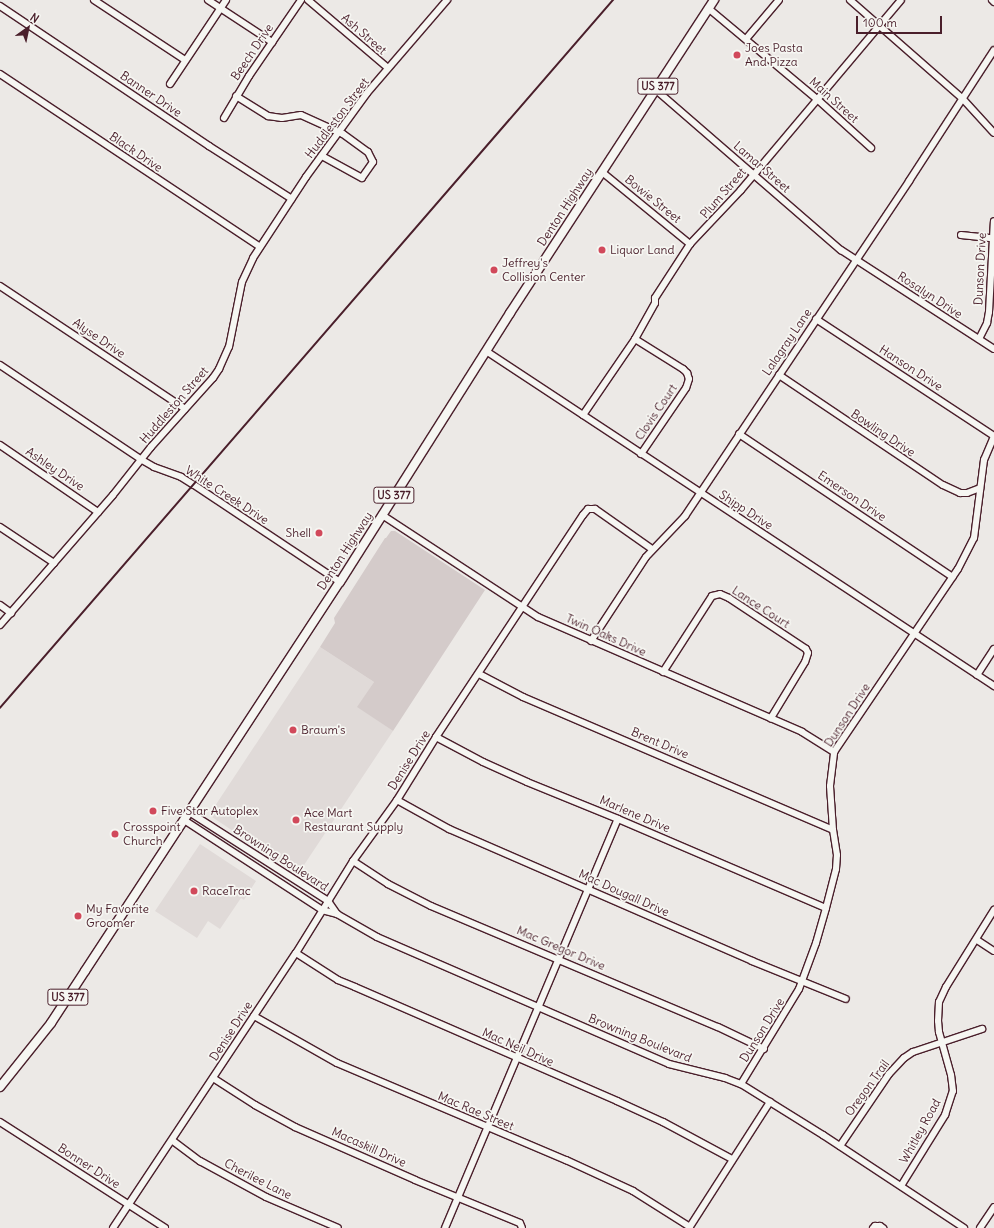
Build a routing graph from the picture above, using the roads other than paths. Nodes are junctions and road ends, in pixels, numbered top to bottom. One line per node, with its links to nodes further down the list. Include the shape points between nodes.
1 (94, 0): 18 (street)
2 (208, 0): 12 (street)
3 (226, 0): 12 (street)
4 (301, 0): 16 (street, Beech Drive)
5 (308, 0): 19 (street, Ash Street)
6 (447, 0): 19 (street, Huddleston Street)
7 (714, 0): 13 (main road, Denton Highway / US 377)
8 (779, 0): 15 (street)
9 (850, 0): 14 (street)
10 (901, 0): 14 (street, Plum Street)
11 (0, 6): 33 (street, Banner Drive)
12 (220, 8): 16 (street); 18 (street)
13 (708, 8): 15 (street, Main Street); 22 (main road, Denton Highway / US 377)
14 (880, 26): 24 (street, Plum Street); 25 (street)
15 (746, 39): 24 (street, Main Street)
16 (272, 42): 23 (street, Beech Drive)
17 (994, 50): 25 (street, Lalagray Lane)
18 (186, 60): 21 (street)
19 (388, 68): 27 (street, Huddleston Street)
20 (0, 74): 38 (street, Black Drive)
21 (170, 84)
22 (656, 90): 31 (main road, Denton Highway / US 377); 32 (street, Lamar Street)
23 (236, 96): 26 (street, Beech Drive); 27 (street, via 268,116 301,116)
24 (817, 98): 29 (street, Main Street); 32 (street, Plum Street)
25 (962, 98): 28 (street); 39 (street, Lalagray Lane)
26 (224, 118)
27 (339, 132): 30 (street, Huddleston Street); 30 (street, via 368,152 373,162 371,167 362,178)
28 (994, 133)
29 (871, 148)
30 (322, 156): 33 (street, Huddleston Street)
31 (602, 172): 37 (street, Bowie Street); 45 (main road, Denton Highway / US 377)
32 (754, 174): 37 (street, Plum Street); 39 (street, Lamar Street, via 841,250)
33 (292, 199): 38 (street, Huddleston Street)
34 (994, 221): 36 (street, Dunson Drive)
35 (961, 235): 36 (street)
36 (992, 238): 43 (street, Dunson Drive, via 988,323)
37 (690, 244): 42 (street, Plum Street, via 655,298 655,303)
38 (260, 247): 48 (street, Huddleston Street, via 242,282 232,335 219,369)
39 (855, 259): 41 (street, Lalagray Lane); 43 (street, Rosalyn Drive)
40 (0, 286): 48 (street, Alyse Drive)
41 (816, 319): 47 (street, Lalagray Lane); 51 (street, Hanson Drive)
42 (635, 339): 49 (street, Plum Street); 53 (street, Clovis Court, via 683,369 689,379 686,388)
43 (979, 339): 44 (street, Rosalyn Drive)
44 (994, 349)
45 (486, 351): 49 (street, Shipp Drive); 58 (main road, Denton Highway / US 377)
46 (0, 365): 54 (street, White Creek Drive)
47 (779, 375): 50 (street, Lalagray Lane); 55 (street, Bowling Drive, via 943,485 960,493)
48 (185, 409): 54 (street, Huddleston Street)
49 (583, 415): 53 (street, Shipp Drive)
50 (739, 434): 56 (street, Lalagray Lane); 62 (street, Emerson Drive)
51 (994, 437): 55 (street, Dunson Drive, via 984,460)
52 (0, 445): 57 (street, Ashley Drive)
53 (642, 454): 56 (street, Shipp Drive)
54 (142, 460): 57 (street, Huddleston Street); 63 (street, White Creek Drive, via 194,485)
55 (980, 488): 62 (street, Dunson Drive, via 974,538)
56 (700, 493): 60 (street, Lalagray Lane, via 677,525); 68 (street, Shipp Drive)
57 (98, 512): 61 (street, Huddleston Street)
58 (382, 515): 63 (main road, Denton Highway / US 377); 65 (street, Twin Oaks Drive)
59 (0, 527): 61 (street)
60 (652, 549): 65 (street, Denise Drive, via 595,508 588,509); 69 (street, Lalagray Lane)
61 (54, 563): 66 (street, Huddleston Street)
62 (953, 577): 68 (street, Dunson Drive)
63 (340, 582): 79 (main road, Denton Highway / US 377)
64 (0, 605): 66 (street)
65 (523, 607): 69 (street, Twin Oaks Drive, via 538,617); 72 (street, Denise Drive)
66 (11, 612): 67 (street, Huddleston Street)
67 (0, 625)
68 (913, 634): 73 (street, Shipp Drive); 77 (street, Dunson Drive)
69 (591, 641): 71 (street, Twin Oaks Drive)
70 (994, 649): 73 (street)
71 (662, 672): 75 (street, Twin Oaks Drive); 75 (street, Lance Court, via 712,596 720,594 808,653)
72 (479, 674): 76 (street, Denise Drive); 82 (street, Brent Drive, via 523,697)
73 (977, 675): 74 (street, Shipp Drive)
74 (994, 686)
75 (771, 718): 77 (street, Twin Oaks Drive, via 802,732)
76 (436, 737): 78 (street, Denise Drive); 80 (street, Marlene Drive, via 514,777)
77 (834, 752): 82 (street, Dunson Drive, via 830,786)
78 (397, 800): 85 (street, Denise Drive); 86 (street, Mac Dougall Drive, via 449,828)
79 (189, 812): 81 (main road, Denton Highway / US 377); 83 (street, Browning Boulevard)
80 (618, 819): 86 (street); 88 (street, Marlene Drive)
81 (184, 820): 84 (street, Browning Boulevard); 106 (main road, Denton Highway / US 377, via 51,1023)
82 (833, 830): 88 (street, Dunson Drive, via 836,869)
83 (252, 852): 84 (street); 87 (street, Browning Boulevard)
84 (247, 861): 89 (street, Browning Boulevard)
85 (353, 861): 87 (street, Denise Drive); 95 (street, Mac Gregor Drive, via 409,895)
86 (588, 889): 95 (street); 96 (street, Mac Dougall Drive)
87 (328, 901): 89 (street, Denise Drive); 91 (street, Browning Boulevard)
88 (826, 908): 96 (street, Dunson Drive)
89 (322, 910): 91 (street, Browning Boulevard); 94 (street, Denise Drive)
90 (994, 910): 92 (street, Whitley Road)
91 (337, 914): 98 (street, Browning Boulevard, via 377,937)
92 (977, 940): 93 (street); 101 (street, Whitley Road, via 939,1002 938,1021)
93 (994, 951)
94 (296, 953): 99 (street, Denise Drive); 103 (street, Mac Neil Drive, via 349,985)
95 (558, 959): 98 (street); 102 (street, Mac Gregor Drive)
96 (802, 982): 97 (street, Mac Dougall Drive); 102 (street, Dunson Drive)
97 (846, 999)
98 (538, 1008): 103 (street); 105 (street, Browning Boulevard, via 669,1064)
99 (254, 1016): 104 (street, Denise Drive); 109 (street, Mac Rae Street, via 337,1063)
100 (982, 1029): 101 (street, Oregon Trail)
101 (942, 1042): 111 (street, Oregon Trail, via 913,1052 904,1058 889,1074); 113 (street, Whitley Road, via 951,1075 953,1091 950,1103)
102 (764, 1049): 105 (street, Dunson Drive)
103 (516, 1058): 109 (street); 112 (street, Mac Neil Drive, via 656,1119)
104 (213, 1078): 110 (street, Denise Drive); 114 (street, Macaskill Drive, via 254,1105 295,1127)
105 (741, 1084): 107 (street, Browning Boulevard)
106 (0, 1087)
107 (770, 1102): 111 (street, Browning Boulevard); 112 (street)
108 (0, 1122): 115 (street, Bonner Drive)
109 (487, 1127): 114 (street); 122 (street, Mac Rae Street, via 633,1191)
110 (173, 1141): 115 (street, Denise Drive); 120 (street, Cherilee Lane, via 200,1161 266,1197)
111 (840, 1146): 113 (street, Browning Boulevard)
112 (732, 1159): 122 (street)
113 (901, 1186): 125 (street, Browning Boulevard)
114 (458, 1197): 117 (street, Macaskill Drive); 121 (street)
115 (128, 1205): 118 (street, Denise Drive); 119 (street, Bonner Drive)
116 (994, 1207): 126 (street)
117 (522, 1227)
118 (113, 1228)
119 (165, 1228)
120 (338, 1228)
121 (445, 1228)
122 (689, 1228)
123 (873, 1228): 124 (street)
124 (883, 1228)
125 (964, 1228)
126 (980, 1228)

